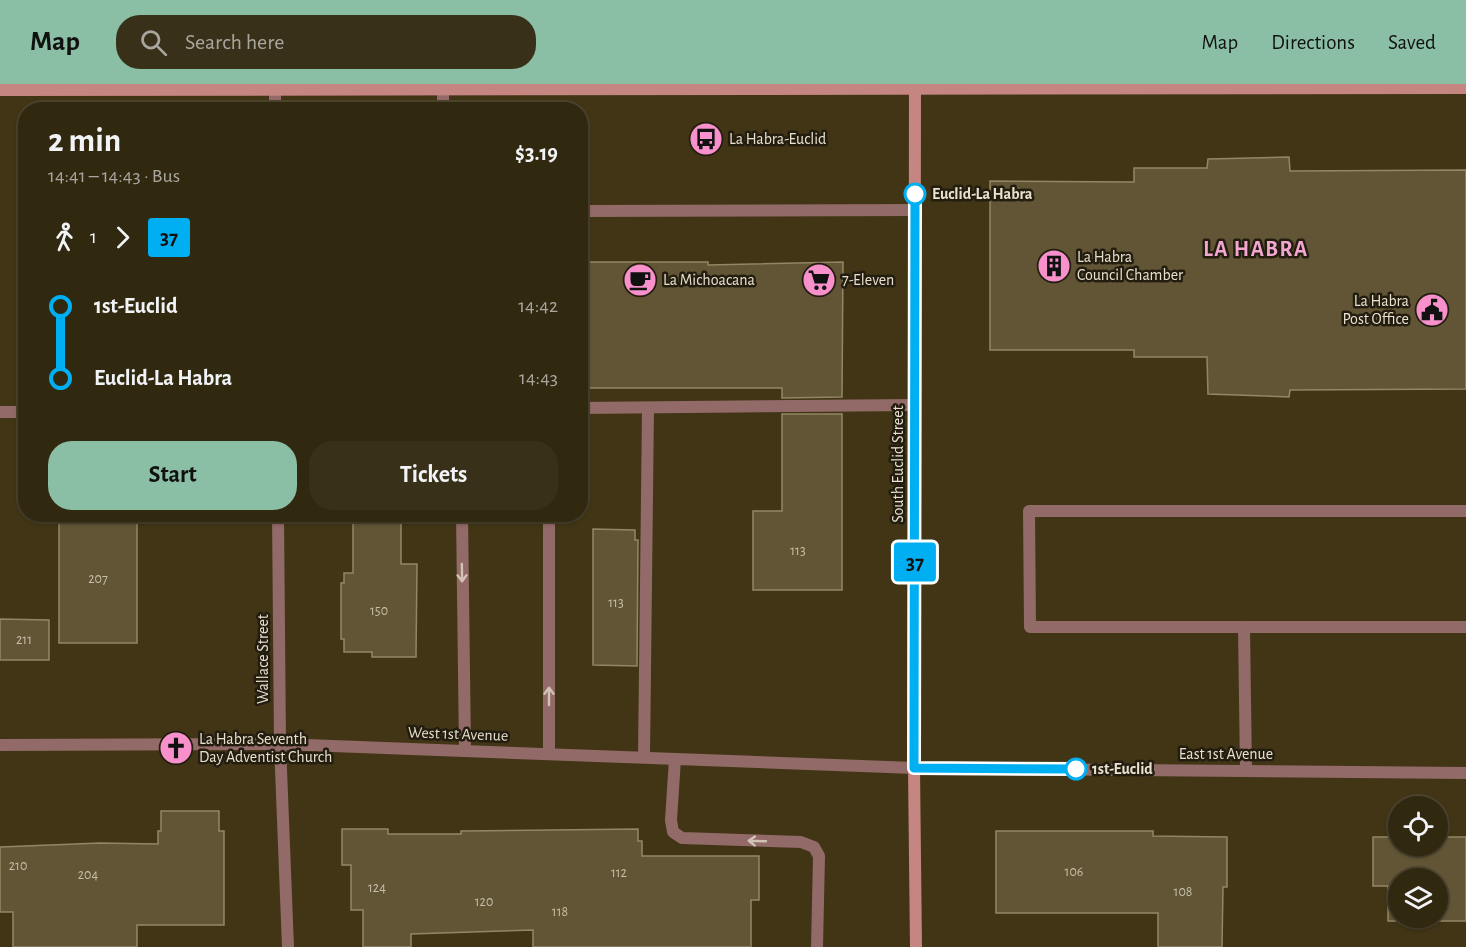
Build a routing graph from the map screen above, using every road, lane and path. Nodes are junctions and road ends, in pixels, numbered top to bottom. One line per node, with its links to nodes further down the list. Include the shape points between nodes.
1 (29, 87): 2 (main road); 6 (main road)
2 (126, 87): 4 (main road)
3 (915, 87): 5 (main road); 7 (main road); 9 (main road, South Euclid Street)
4 (271, 88): 7 (main road)
5 (1466, 88)
6 (0, 90)
7 (443, 90): 8 (street)
8 (443, 102)
9 (915, 210): 10 (street); 11 (main road, South Euclid Street)
10 (588, 211)
11 (915, 405): 13 (street); 28 (main road, South Euclid Street)
12 (588, 408): 13 (street)
13 (648, 408): 26 (street)
14 (0, 412): 15 (street)
15 (18, 412)
16 (1466, 511): 21 (street, via 1029,511 1030,627)
17 (278, 522): 22 (street, Wallace Street)
18 (462, 522): 24 (street, one-way to 24)
19 (549, 522): 25 (street, one-way to 19)
20 (1466, 627): 21 (street)
21 (1244, 628): 29 (street)
22 (280, 744): 23 (street, West 1st Avenue); 24 (street, West 1st Avenue); 31 (street, Wallace Street)
23 (0, 745)
24 (465, 751): 25 (street, West 1st Avenue)
25 (549, 754): 26 (street, West 1st Avenue)
26 (644, 757): 27 (street, West 1st Avenue)
27 (675, 759): 28 (street, West 1st Avenue); 32 (street, one-way to 27, via 819,856 814,847 801,842 682,838 673,832 671,820)
28 (914, 768): 29 (street, East 1st Avenue); 33 (main road, South Euclid Street)
29 (1246, 770): 30 (street, East 1st Avenue)
30 (1466, 772)
31 (288, 947)
32 (817, 947)
33 (916, 947)

